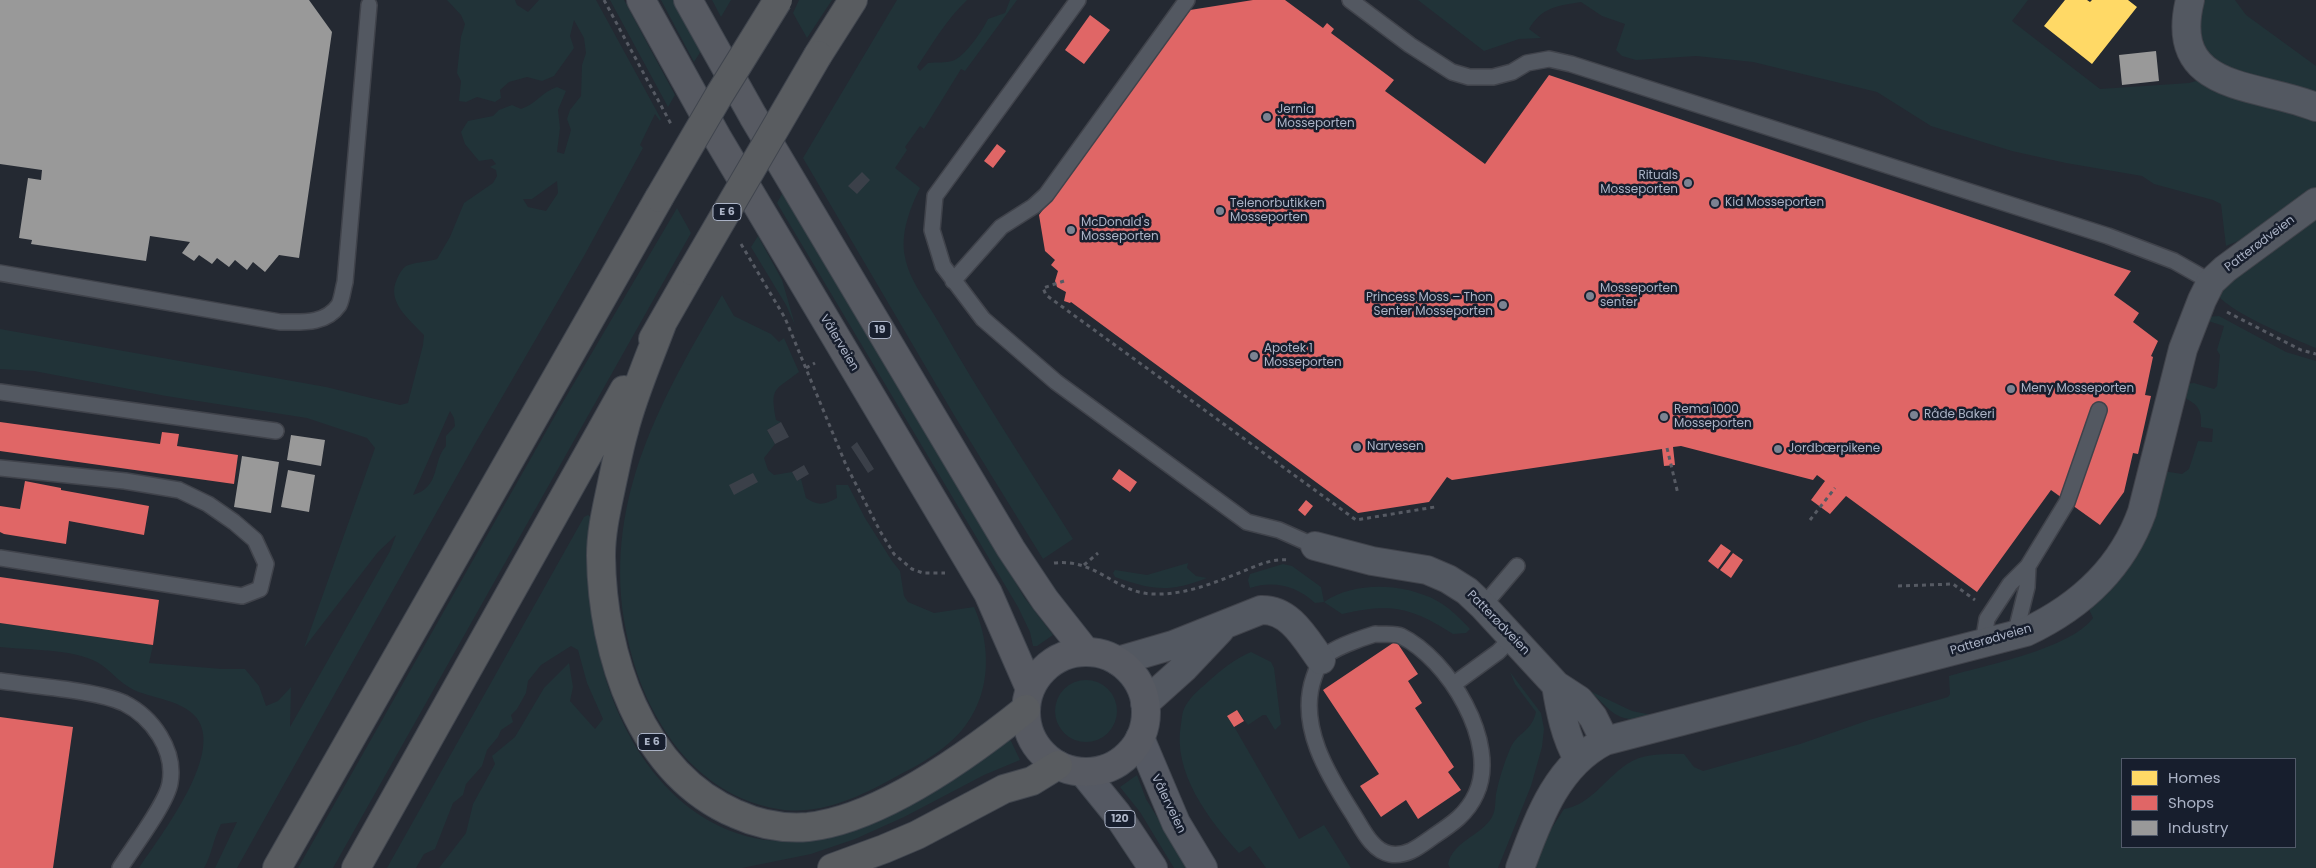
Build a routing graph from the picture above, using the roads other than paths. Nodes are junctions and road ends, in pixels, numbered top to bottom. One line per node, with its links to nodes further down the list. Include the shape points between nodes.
1 (641, 0): 35 (highway, Vålerveien, via 718,139 988,593)
2 (688, 0): 29 (highway, 19, via 752,116 1012,549 1045,600)
3 (778, 0): 42 (highway, bridge, via 659,198)
4 (853, 0): 15 (highway, E 6, bridge)
5 (1078, 0): 13 (lane, via 935,196 932,230 943,266)
6 (1188, 0): 13 (lane, via 1046,195 1002,228)
7 (1350, 0): 14 (lane, via 1452,72 1469,77 1493,77 1512,72 1527,63 1549,59 1572,64 2108,236 2174,261)
8 (2190, 0): 10 (street, via 2187,37 2198,62 2206,71 2233,84)
9 (369, 5): 12 (lane, via 345,282 339,304 326,318 280,322)
10 (2316, 107)
11 (2316, 202): 14 (street, Patterødveien, via 2225,269)
12 (0, 273)
13 (953, 281): 20 (lane, via 983,319 1056,382 1247,522 1279,530)
14 (2207, 291): 26 (street, Patterødveien, via 2183,349 2142,512 2124,553 2063,612)
15 (662, 324): 35 (highway, E 6, via 624,429 605,514 601,556 610,638 623,684 645,732 666,763 691,788 720,807 751,821 807,827 831,823 865,811 941,772 975,750); 43 (highway, E 6)
16 (0, 392): 18 (lane)
17 (2099, 410): 23 (lane, via 2067,502)
18 (276, 431)
19 (0, 468): 21 (lane, via 178,490 208,504 234,522 255,540 266,564 260,589 242,596)
20 (1305, 554): 24 (street, Patterødveien, via 1344,555 1427,570 1467,591)
21 (0, 558)
22 (1517, 566): 24 (lane)
23 (2028, 566): 26 (lane, via 2027,587); 28 (lane, via 2010,584 1986,619)
24 (1483, 606): 27 (street, Patterødveien)
25 (1223, 627): 30 (street, via 1249,614 1272,610 1289,619); 31 (street); 36 (street)
26 (2015, 635): 28 (street, Patterødveien)
27 (1513, 637): 33 (lane); 34 (street, Patterødveien)
28 (1983, 643): 38 (street, Patterødveien)
29 (1086, 652): 31 (highway); 35 (highway, via 1068,654 1052,662 1039,674)
30 (1321, 660): 33 (lane, via 1352,642 1375,634 1400,635 1423,650); 33 (lane, via 1310,690 1309,712 1316,742 1328,774 1368,838 1388,854 1399,855 1415,849 1459,819 1471,806 1478,790 1483,762 1479,736)
31 (1118, 661): 36 (highway, via 1140,686)
32 (0, 682): 41 (lane, via 93,694 123,703 155,729 166,746 171,764 165,798)
33 (1454, 684)
34 (1556, 685): 38 (street, Patterødveien, via 1579,700 1593,716); 39 (street, via 1571,747)
35 (1028, 699): 40 (highway, via 1027,726 1033,741 1043,754)
36 (1145, 703): 37 (highway)
37 (1140, 738): 40 (highway, via 1117,763 1101,770); 46 (main road, Vålerveien, via 1172,815)
38 (1605, 741): 39 (street, Patterødveien)
39 (1578, 759): 47 (street, Patterødveien, via 1565,773 1540,816)
40 (1071, 769): 44 (highway, via 1004,789 909,838); 45 (main road, 120, via 1117,814)
41 (120, 868)
42 (277, 868)
43 (356, 868)
44 (832, 868)
45 (1153, 868)
46 (1203, 868)
47 (1520, 868)

